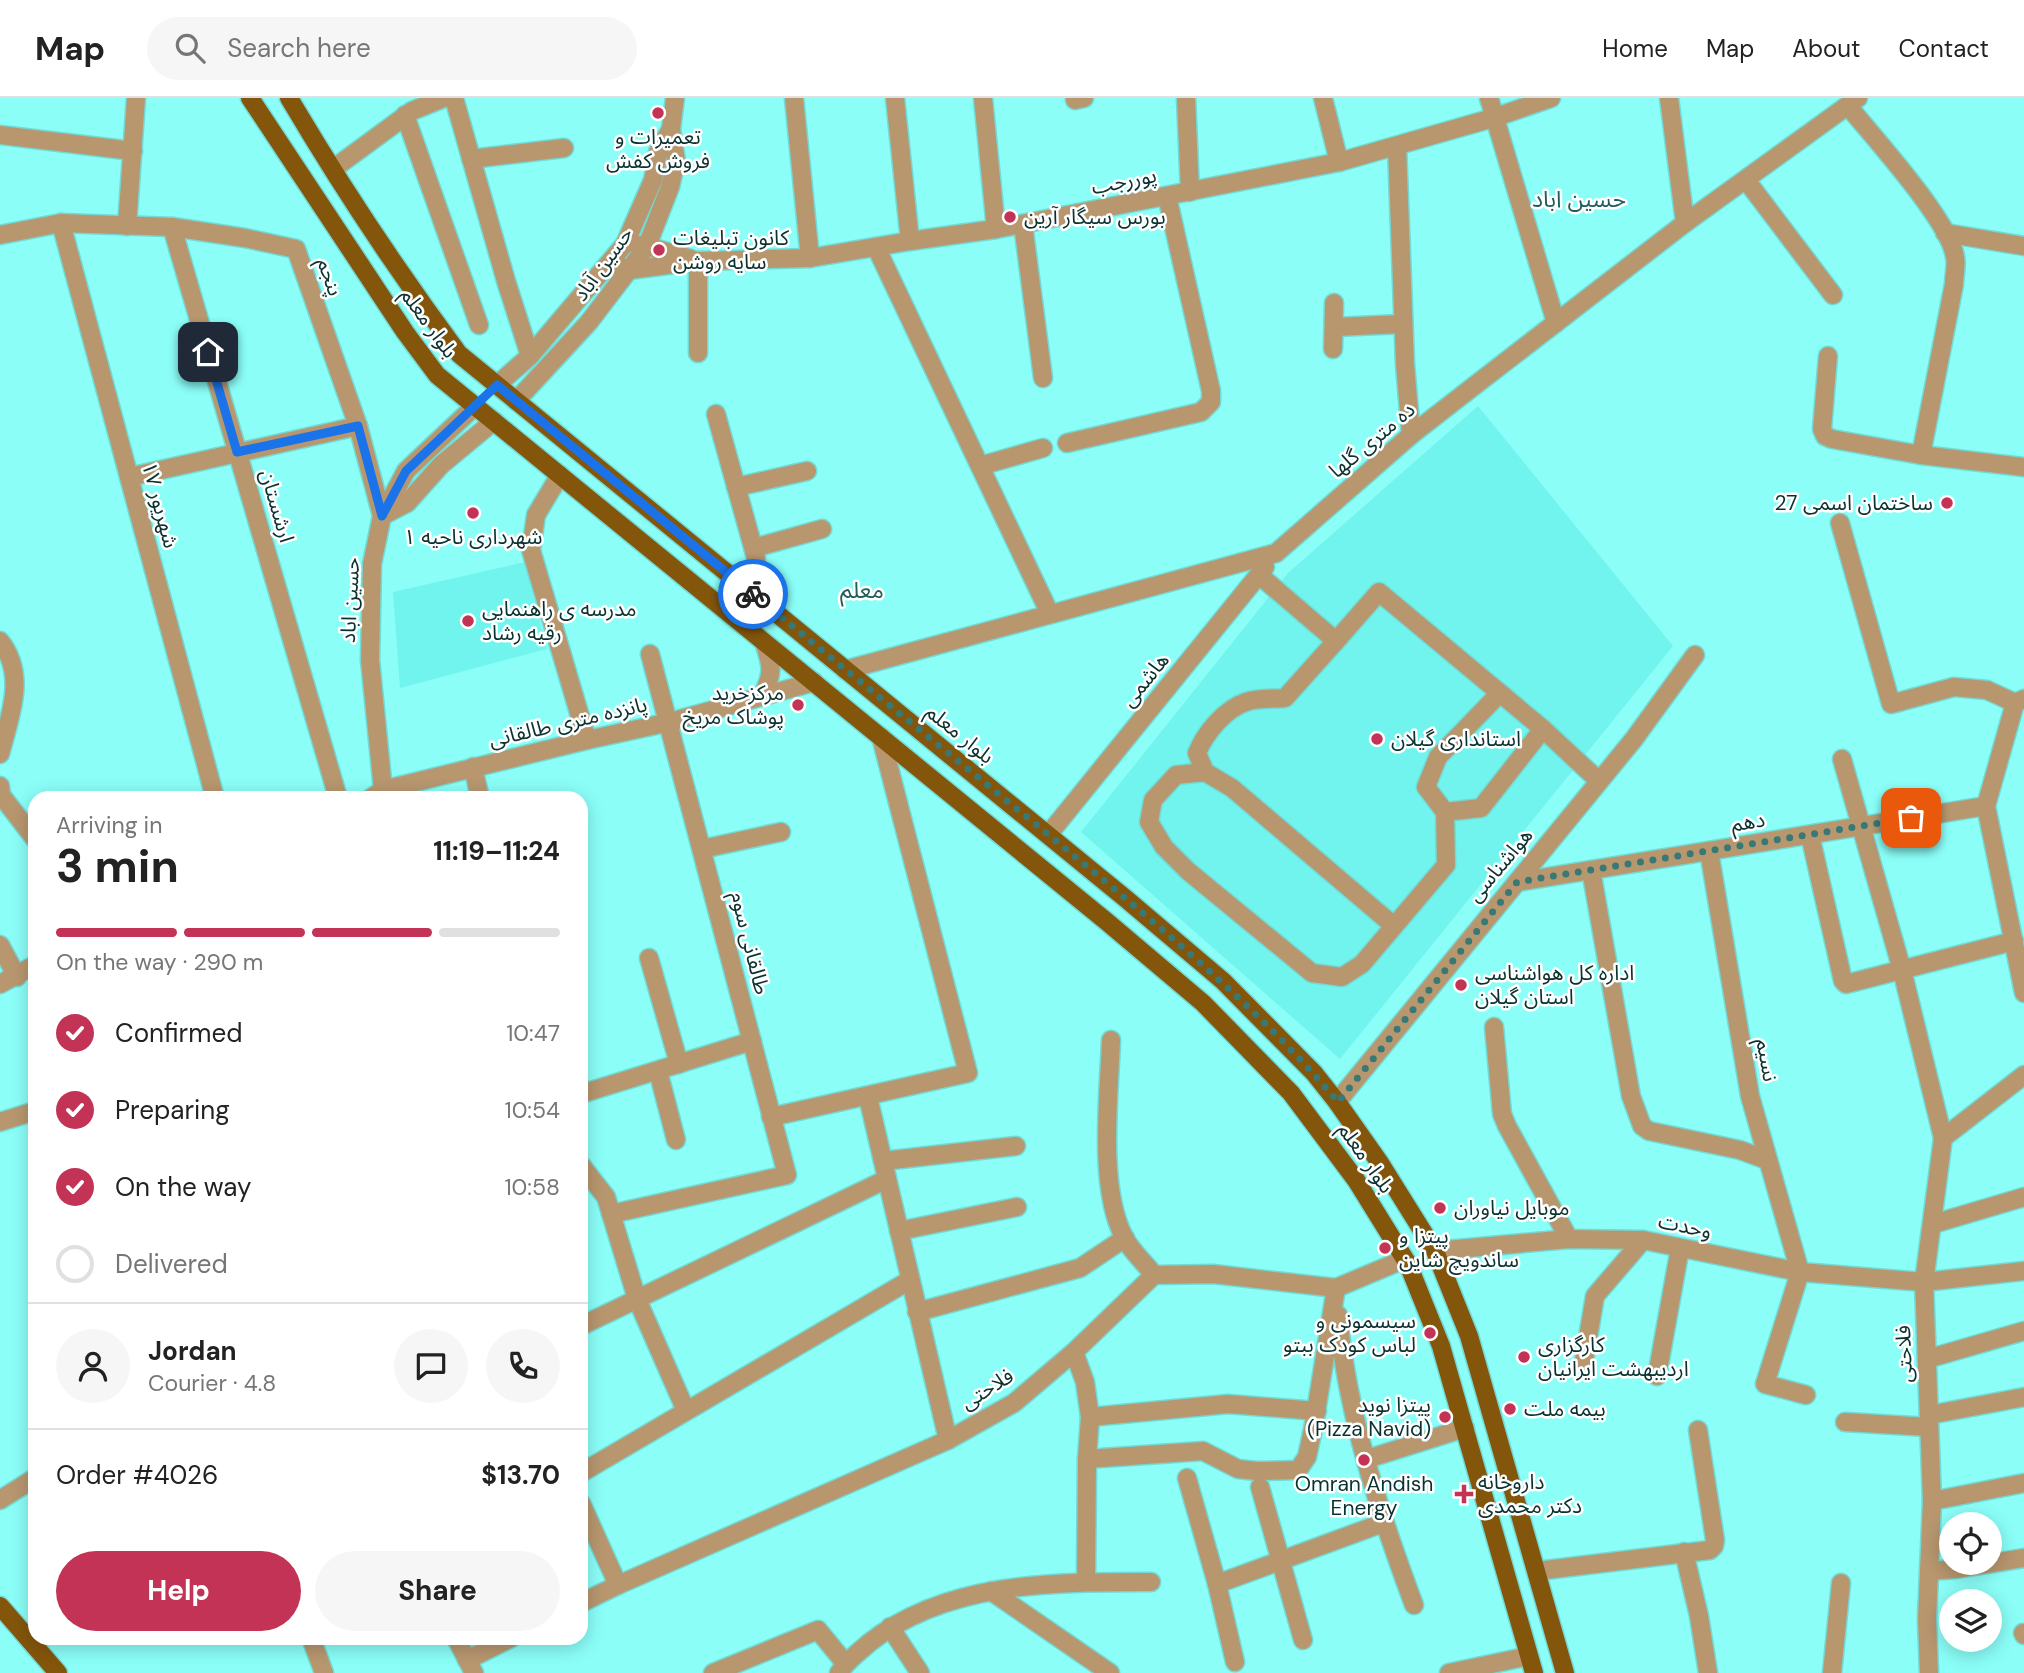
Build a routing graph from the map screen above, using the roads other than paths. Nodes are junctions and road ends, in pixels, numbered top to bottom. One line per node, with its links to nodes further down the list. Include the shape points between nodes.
1 (136, 98): 22 (street)
2 (250, 98): 59 (main road, بلوار معلم, via 405,332 437,374)
3 (289, 98): 25 (main road, بلوار معلم)
4 (444, 98): 16 (street)
5 (454, 98): 23 (street)
6 (675, 98): 18 (street, حسین آباد)
7 (794, 98): 42 (street)
8 (895, 98): 37 (street)
9 (983, 98): 34 (street)
10 (1186, 98): 27 (street)
11 (1323, 98): 24 (street)
12 (1489, 98): 17 (street)
13 (1550, 98): 17 (street, پوررجب)
14 (1669, 98): 30 (street)
15 (1854, 102): 26 (street, ده متری گلها); 35 (street)
16 (405, 116): 25 (street); 50 (street)
17 (1493, 118): 20 (street, پوررجب); 48 (street)
18 (671, 130): 38 (street, حسین آباد, via 658,152 653,180); 39 (street, حسین آباد, via 676,161)
19 (0, 135): 22 (street)
20 (1397, 146): 24 (street, پوررجب); 49 (street)
21 (564, 148): 23 (street)
22 (133, 151): 32 (street)
23 (471, 159): 54 (street)
24 (1339, 162): 27 (street, پوررجب)
25 (333, 170): 57 (main road, بلوار معلم, via 459,354)
26 (1746, 180): 30 (street, ده متری گلها); 46 (street)
27 (1190, 191): 28 (street, پوررجب)
28 (1167, 196): 31 (street, پوررجب); 64 (street, via 1211,402 1201,412)
29 (61, 223): 32 (street, پنجم); 36 (street, پنجم); 72 (street, ۱۷ شهریور)
30 (1685, 223): 48 (street, ده متری گلها)
31 (1023, 224): 34 (street, پوررجب); 56 (street)
32 (127, 226): 33 (street, پنجم)
33 (172, 227): 62 (street, پنجم, via 296,249); 66 (street, ارشستان)
34 (996, 229): 37 (street, پوررجب)
35 (1945, 233): 40 (street); 67 (street, via 1955,256 1954,284)
36 (0, 235)
37 (909, 241): 41 (street, پوررجب)
38 (625, 244): 39 (street, پوررجب); 44 (street, حسین آباد)
39 (647, 246): 43 (street, پوررجب); 45 (street, حسین آباد)
40 (2024, 246)
41 (876, 247): 42 (street, پوررجب); 68 (street)
42 (810, 258): 43 (street, پوررجب)
43 (698, 261): 45 (street, پوررجب); 53 (street)
44 (611, 263): 45 (street, پوررجب); 54 (street, حسین آباد)
45 (629, 270): 58 (street, حسین آباد, via 589,322)
46 (1833, 295)
47 (1334, 303): 51 (street)
48 (1556, 323): 63 (street, ده متری گلها)
49 (1403, 324): 51 (street); 63 (street)
50 (479, 325)
51 (1334, 327): 52 (street)
52 (1333, 349)
53 (698, 353)
54 (530, 356): 57 (street, حسین آباد)
55 (1828, 356): 67 (street, via 1825,436)
56 (1043, 378)
57 (497, 385): 58 (main road, بلوار معلم); 59 (main road)
58 (516, 401): 61 (main road); 80 (main road, بلوار معلم)
59 (475, 406): 61 (main road, بلوار معلم); 74 (street, حسین اباد, via 406,471)
60 (716, 414): 73 (street)
61 (494, 421): 71 (main road, بلوار معلم); 74 (street, via 441,465 407,503)
62 (358, 426): 66 (street); 74 (street, پنجم)
63 (1411, 435): 78 (street, ده متری گلها)
64 (1067, 443)
65 (1043, 448): 68 (street)
66 (237, 452): 72 (street); 103 (street, ارشستان)
67 (1921, 455): 69 (street)
68 (980, 466): 81 (street)
69 (2024, 467)
70 (807, 471): 73 (street)
71 (559, 475): 84 (main road, بلوار معلم); 95 (street, via 536,515 531,550)
72 (129, 477): 102 (street, ۱۷ شهریور)
73 (736, 487): 77 (street)
74 (382, 516): 104 (street, حسین اباد, via 372,564 370,660)
75 (1840, 523): 91 (street, via 1891,704 1954,687 1987,690)
76 (822, 529): 77 (street)
77 (754, 548): 80 (street)
78 (1276, 553): 79 (street, هاشمی); 81 (street, ده متری گلها)
79 (1259, 575): 83 (street); 112 (street, هاشمی)
80 (758, 598): 87 (main road, بلوار معلم)
81 (1050, 614): 87 (street, ده متری گلها)
82 (0, 641): 96 (street, via 9,653 16,690)
83 (1336, 641): 89 (street, via 1379,592); 99 (street, via 1285,698 1247,701 1231,709 1202,740 1197,753)
84 (765, 642): 88 (main road, بلوار معلم); 90 (street, via 772,665)
85 (650, 654): 92 (street, طالقانی سوم)
86 (1695, 655): 100 (street, هواشناسی)
87 (845, 670): 88 (main road); 112 (main road, بلوار معلم)
88 (814, 682): 90 (street, پانزده متری طالقانی); 94 (main road, بلوار معلم)
89 (1500, 693): 93 (street); 108 (street, via 1438,757 1426,787)
90 (762, 696): 92 (street, پانزده متری طالقانی)
91 (2020, 701): 107 (street)
92 (670, 722): 95 (street, پانزده متری طالقانی); 114 (street, طالقانی سوم)
93 (1543, 729): 100 (street); 108 (street, via 1481,807)
94 (881, 737): 133 (street, via 968,1073); 155 (main road, بلوار معلم, via 1203,1003 1291,1093 1356,1180)
95 (586, 740): 98 (street, پانزده متری طالقانی)
96 (1, 748)
97 (1842, 760): 109 (street)
98 (473, 767): 105 (street, پانزده متری طالقانی); 106 (street)
99 (1205, 772): 118 (street, via 1232,788); 118 (street, via 1176,775 1153,800 1149,822 1164,847 1188,871 1312,972 1342,977 1362,964)
100 (1599, 781): 117 (street, هواشناسی)
101 (0, 786): 110 (street, via 1,795)
102 (213, 791)
103 (336, 791)
104 (377, 791)
105 (388, 791)
106 (478, 791)
107 (1986, 806): 109 (street, دهم); 119 (street)
108 (1445, 812): 118 (street, via 1446,865)
109 (1861, 826): 113 (street, دهم); 123 (street)
110 (28, 830)
111 (781, 832): 114 (street)
112 (1048, 835): 134 (main road, بلوار معلم, via 1223,981)
113 (1810, 835): 115 (street, دهم); 123 (street, via 1843,981 1854,983)
114 (702, 849): 128 (street, طالقانی سوم)
115 (1709, 851): 116 (street, دهم); 141 (street, نسیم, via 1748,1083)
116 (1591, 870): 117 (street, دهم); 141 (street, via 1631,1096 1642,1126)
117 (1517, 882): 134 (street, هواشناسی)
118 (1394, 926)
119 (2014, 941): 123 (street); 125 (street)
120 (0, 945): 124 (street)
121 (649, 958): 129 (street)
122 (28, 969): 124 (street)
123 (1902, 970): 138 (street)
124 (8, 981)
125 (2024, 993)
126 (1494, 1027): 151 (street, via 1502,1114)
127 (1111, 1040): 150 (street, via 1111,1203)
128 (751, 1041): 129 (street); 136 (street, طالقانی سوم)
129 (679, 1064): 130 (street)
130 (658, 1071): 132 (street); 139 (street)
131 (2024, 1075): 138 (street)
132 (588, 1092)
133 (868, 1097): 136 (street); 142 (street)
134 (1338, 1102): 154 (main road, بلوار معلم)
135 (28, 1113): 137 (street)
136 (771, 1117): 147 (street, طالقانی سوم, via 786,1175)
137 (0, 1122)
138 (1943, 1138): 148 (street, فلاحتی)
139 (676, 1140)
140 (1016, 1146): 142 (street)
141 (1768, 1160): 156 (street, نسیم)
142 (883, 1161): 144 (street)
143 (588, 1174): 147 (street, via 606,1197)
144 (887, 1179): 149 (street); 162 (street)
145 (2024, 1198): 148 (street)
146 (1017, 1207): 149 (street)
147 (611, 1214): 162 (street)
148 (1933, 1224): 160 (street, فلاحتی)
149 (899, 1231): 159 (street)
150 (1125, 1238): 158 (street); 163 (street, via 1080,1268)
151 (1569, 1239): 152 (street, وحدت); 154 (street, وحدت)
152 (1643, 1240): 153 (street, وحدت); 168 (street, via 1595,1296)
153 (1680, 1248): 156 (street, وحدت); 169 (street)
154 (1435, 1251): 155 (main road); 195 (main road, بلوار معلم, via 1469,1336)
155 (1405, 1259): 161 (street); 177 (main road, بلوار معلم, via 1441,1346)
156 (1800, 1272): 160 (street, وحدت); 170 (street, via 1765,1384)
157 (2024, 1272): 160 (street, وحدت)
158 (1154, 1275): 161 (street, via 1213,1274); 166 (street, فلاحتی)
159 (909, 1280): 163 (street); 173 (street)
160 (1924, 1282): 167 (street, فلاحتی)
161 (1336, 1288): 172 (street); 180 (street, via 1343,1365)
162 (637, 1299): 164 (street); 173 (street)
163 (917, 1312): 179 (street)
164 (588, 1323)
165 (2024, 1331): 167 (street)
166 (1074, 1352): 174 (street, via 1085,1382); 179 (street, فلاحتی, via 1014,1403)
167 (1927, 1359): 175 (street, فلاحتی)
168 (1584, 1361)
169 (1657, 1376)
170 (1806, 1395)
171 (2024, 1397): 175 (street)
172 (1317, 1410): 174 (street, via 1228,1404); 181 (street, via 1307,1457 1298,1470 1238,1469 1203,1451)
173 (686, 1411): 182 (street)
174 (1090, 1417): 181 (street)
175 (1929, 1421): 176 (street); 188 (street, فلاحتی)
176 (1845, 1422)
177 (1465, 1428): 180 (street); 213 (main road, بلوار معلم)
178 (1698, 1430): 191 (street, via 1714,1546)
179 (948, 1440): 200 (street, فلاحتی)
180 (1367, 1459): 190 (street)
181 (1087, 1460): 196 (street)
182 (588, 1469)
183 (1187, 1479): 199 (street)
184 (28, 1482): 187 (street)
185 (2024, 1483): 188 (street)
186 (1260, 1487): 193 (street)
187 (0, 1500)
188 (1931, 1501): 194 (street, فلاحتی)
189 (588, 1519): 200 (street)
190 (1383, 1523): 193 (street); 203 (street)
191 (1684, 1552): 195 (street); 223 (street)
192 (2024, 1558): 194 (street)
193 (1280, 1560): 199 (street); 207 (street)
194 (1928, 1571): 225 (street, فلاحتی)
195 (1536, 1572): 222 (main road, بلوار معلم)
196 (1086, 1582): 197 (street); 201 (street)
197 (1151, 1582)
198 (1841, 1583): 224 (street)
199 (1217, 1584): 212 (street)
200 (618, 1585): 202 (street, فلاحتی)
201 (991, 1591): 205 (street, via 935,1605); 220 (street)
202 (588, 1600)
203 (1414, 1605)
204 (0, 1606): 206 (main road)
205 (890, 1627): 215 (street); 219 (street)
206 (28, 1638)
207 (1303, 1640)
208 (34, 1645): 216 (main road)
209 (314, 1645): 217 (street)
210 (459, 1645): 214 (street)
211 (502, 1645): 214 (street)
212 (1235, 1662)
213 (1532, 1664): 221 (street)
214 (470, 1667)
215 (842, 1668): 218 (street, via 818,1630)
216 (58, 1673)
217 (324, 1673)
218 (713, 1673)
219 (919, 1673)
220 (1111, 1673)
221 (1449, 1673)
222 (1565, 1673)
223 (1708, 1673)
224 (1832, 1673)
225 (1929, 1673)

